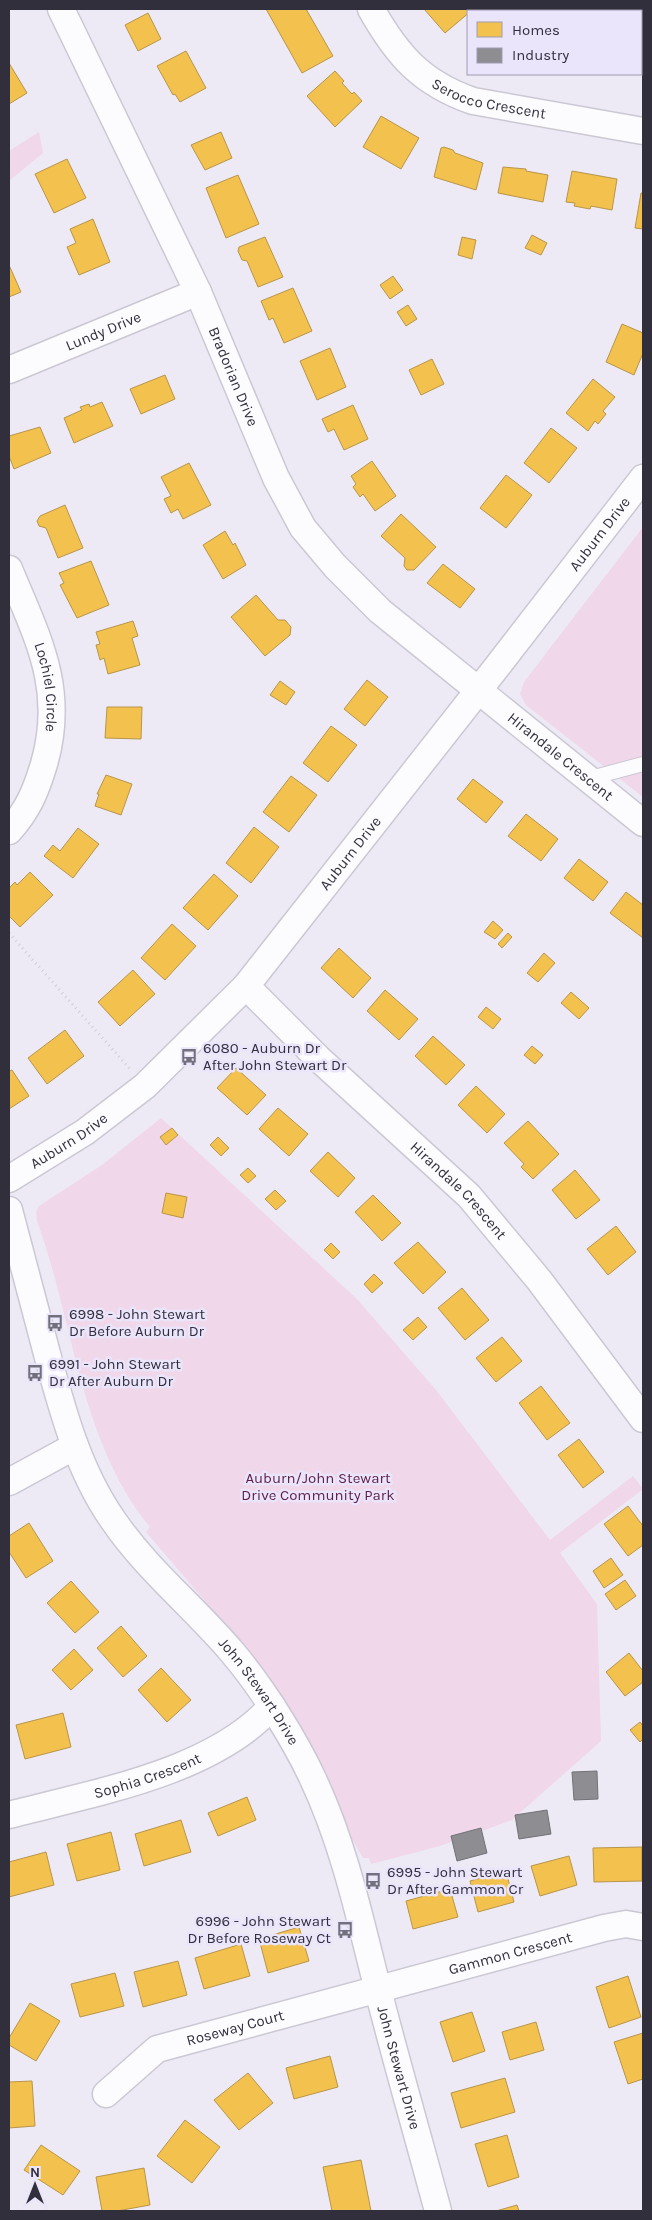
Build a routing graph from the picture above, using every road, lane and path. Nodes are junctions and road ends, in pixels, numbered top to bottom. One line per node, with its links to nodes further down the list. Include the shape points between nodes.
1 (62, 9): 4 (street, Bradorian Drive)
2 (371, 9): 3 (street, Serocco Crescent, via 394,47 410,65 457,96 473,102)
3 (643, 131)
4 (198, 292): 5 (street, Lundy Drive); 8 (street, Bradorian Drive, via 276,478 303,528 380,612)
5 (9, 370)
6 (643, 478): 8 (street, Auburn Drive)
7 (9, 569): 12 (street, Lochiel Circle, via 44,653 53,716 36,793)
8 (479, 689): 10 (street, Hirandale Crescent); 14 (street, Auburn Drive)
9 (643, 764): 10 (lane)
10 (587, 779): 11 (street, Hirandale Crescent)
11 (643, 823)
12 (9, 831)
13 (9, 933): 15 (path)
14 (246, 986): 15 (street, Auburn Drive); 18 (street, Hirandale Crescent, via 318,1058 469,1196 539,1280)
15 (145, 1086): 16 (street, Auburn Drive, via 85,1132)
16 (9, 1179)
17 (9, 1210): 19 (street, John Stewart Drive)
18 (643, 1420)
19 (75, 1446): 20 (street); 21 (street, John Stewart Drive, via 92,1487 112,1520 138,1553 232,1652)
20 (9, 1482)
21 (272, 1706): 22 (street, Sophia Crescent, via 257,1723 173,1770); 24 (street, John Stewart Drive, via 312,1777 333,1826 348,1870)
22 (9, 1815)
23 (643, 1926): 24 (street, Gammon Crescent, via 626,1924 604,1928)
24 (378, 1989): 25 (street, Roseway Court, via 157,2049); 26 (street, John Stewart Drive)
25 (106, 2094)
26 (438, 2211)

